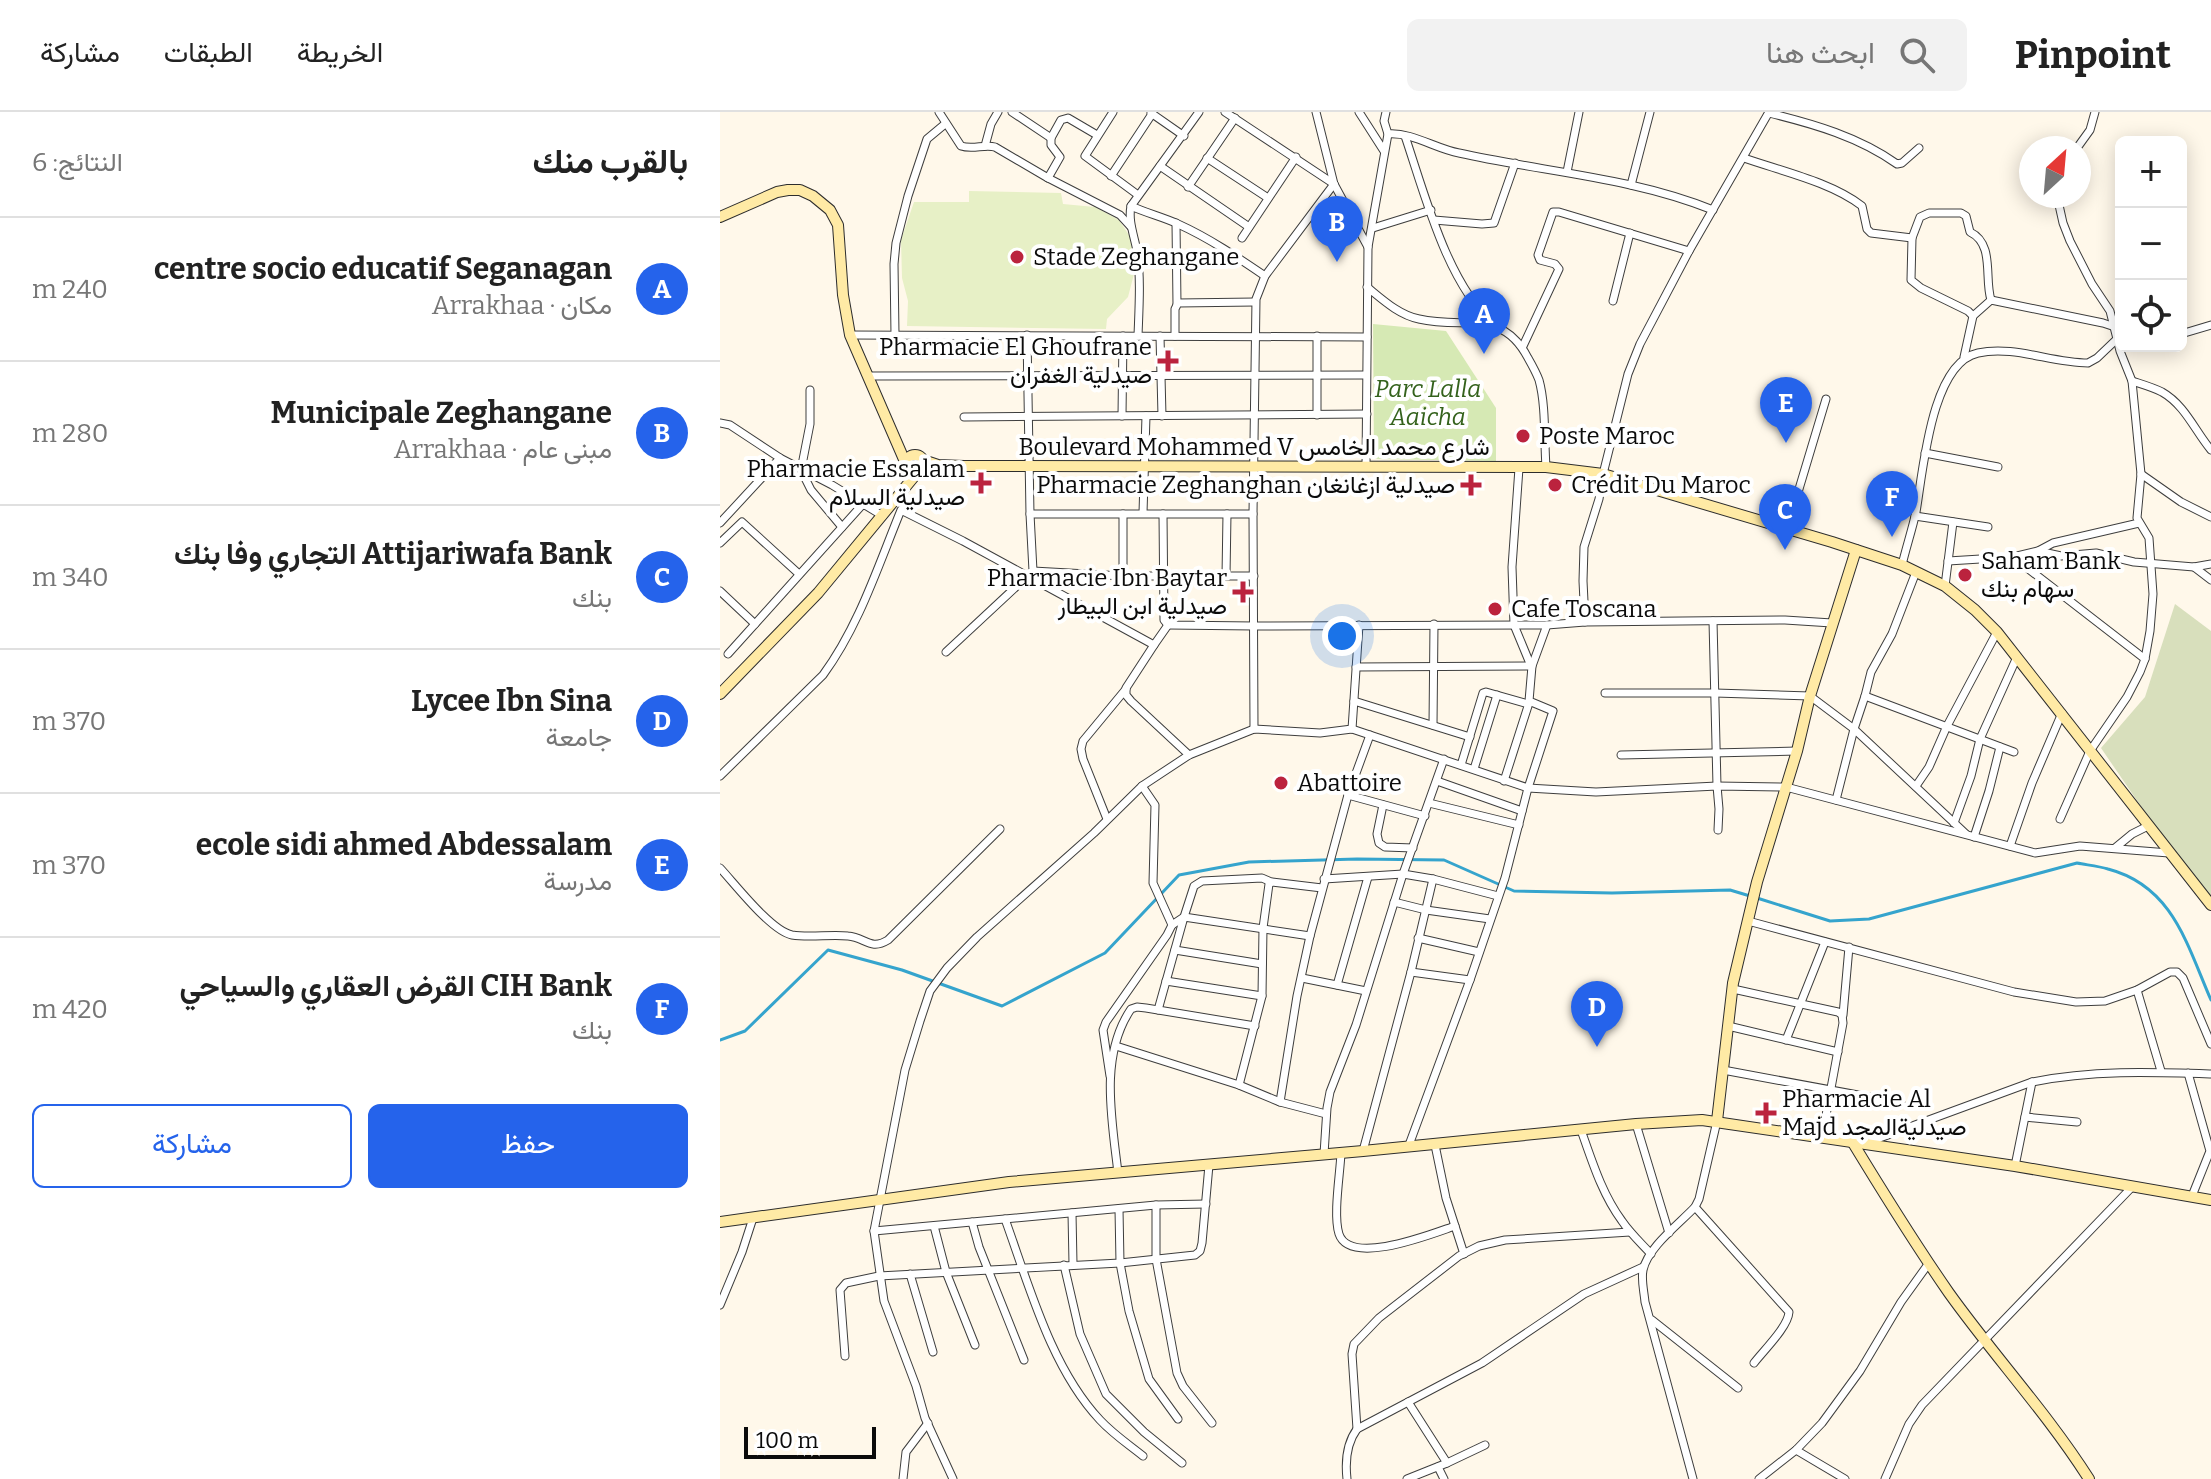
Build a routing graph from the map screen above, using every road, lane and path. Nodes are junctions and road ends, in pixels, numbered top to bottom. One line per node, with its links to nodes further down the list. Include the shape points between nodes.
1 (939, 112): 16 (street)
2 (998, 112): 23 (street)
3 (1012, 112): 22 (street)
4 (1113, 112): 18 (street)
5 (1199, 112): 19 (street)
6 (1225, 112): 15 (street)
7 (1316, 112): 34 (street)
8 (1359, 112): 25 (street)
9 (1386, 112): 17 (street)
10 (1579, 112): 31 (street)
11 (1650, 112): 35 (street)
12 (1769, 112): 24 (street, via 1846,136 1897,164); 28 (street)
13 (2095, 112): 21 (street)
14 (1151, 113): 19 (street); 32 (street)
15 (1235, 118): 26 (street); 27 (street)
16 (945, 124): 23 (street, via 961,146); 66 (street, via 927,139 896,243)
17 (1388, 134): 20 (street); 25 (street)
18 (1097, 135): 22 (street, via 1065,118); 32 (street, via 1085,156)
19 (1184, 136): 30 (street)
20 (1405, 136): 29 (street, via 1456,153); 41 (street)
21 (2086, 136)
22 (1051, 138): 33 (street, via 1060,157)
23 (985, 146): 33 (street)
24 (1919, 148)
25 (1384, 151): 48 (street)
26 (1296, 157): 34 (street); 38 (street)
27 (1207, 158): 36 (street); 38 (street)
28 (1744, 158): 42 (street); 51 (street, via 1855,201 1862,206 1871,233)
29 (1515, 163): 31 (street); 44 (street, via 1494,223)
30 (1160, 166): 36 (street); 37 (street)
31 (1567, 172): 35 (street)
32 (1111, 176): 37 (street)
33 (1048, 178): 46 (street, via 1120,215)
34 (1334, 184): 52 (street); 54 (street)
35 (1631, 185): 42 (street)
36 (1188, 187): 47 (street)
37 (1138, 195): 39 (street)
38 (1268, 198): 47 (street)
39 (1131, 206): 45 (street); 46 (street)
40 (2060, 208): 63 (street, via 2070,241)
41 (1431, 210): 44 (street); 48 (street)
42 (1713, 210): 53 (street)
43 (721, 218): 65 (street, via 788,190 807,192 824,203 838,225)
44 (1434, 220): 61 (street, via 1461,280)
45 (1176, 223): 54 (street); 59 (street)
46 (1131, 227): 69 (street, via 1138,265)
47 (1249, 227): 50 (street)
48 (1373, 228): 52 (street)
49 (1630, 233): 53 (street); 57 (street); 76 (street, via 1553,212 1538,255 1559,269)
50 (1242, 238)
51 (1912, 238): 56 (street, via 1925,213 1964,214 1970,232 1983,245); 60 (street, via 1912,282)
52 (1368, 247): 55 (street)
53 (1689, 251): 110 (street, via 1634,356)
54 (1265, 276): 58 (street)
55 (1367, 287): 61 (street, via 1419,319); 74 (street)
56 (1991, 300): 60 (street); 63 (street)
57 (1613, 301)
58 (1255, 302): 59 (street); 72 (street)
59 (1177, 304): 71 (street)
60 (1973, 316): 78 (street)
61 (1494, 325): 76 (street)
62 (2211, 325): 64 (street)
63 (2115, 327)
64 (2187, 332)
65 (850, 335): 66 (street); 82 (street)
66 (895, 335): 67 (street)
67 (1027, 335): 68 (street); 85 (street)
68 (1123, 336): 69 (street); 83 (street)
69 (1138, 336): 70 (street)
70 (1160, 336): 71 (street); 84 (street)
71 (1175, 336): 72 (street)
72 (1254, 336): 73 (street); 79 (street)
73 (1317, 336): 74 (street); 80 (street)
74 (1367, 337): 81 (street)
75 (2115, 342): 78 (street, via 2088,363 1995,351)
76 (1523, 346): 106 (street, via 1541,389)
77 (2123, 352): 86 (street)
78 (1964, 357): 99 (street, via 1944,387)
79 (1255, 375): 80 (street); 84 (street); 90 (street)
80 (1317, 375): 81 (street); 91 (street)
81 (1366, 375): 89 (street)
82 (870, 376): 85 (street); 101 (street)
83 (1123, 376): 84 (street); 85 (street); 92 (street)
84 (1161, 376): 94 (street)
85 (1028, 377): 96 (street)
86 (2132, 381): 98 (street, via 2173,400); 111 (street)
87 (810, 390): 109 (street)
88 (1826, 399): 128 (street)
89 (1367, 414): 91 (street); 105 (street)
90 (1254, 415): 91 (street); 94 (street); 104 (street)
91 (1317, 415)
92 (1122, 416): 93 (street); 96 (street)
93 (1146, 416): 94 (street); 103 (street)
94 (1162, 416)
95 (964, 417): 96 (street)
96 (1028, 417): 102 (street)
97 (720, 423): 100 (street)
98 (2211, 450)
99 (1925, 453): 107 (street); 121 (street)
100 (780, 458): 109 (street); 124 (street)
101 (915, 465): 102 (street, Boulevard Mohammed V شارع محمد الخامس); 113 (street)
102 (1029, 466): 103 (street, Boulevard Mohammed V شارع محمد الخامس); 115 (street)
103 (1144, 466): 104 (street, Boulevard Mohammed V شارع محمد الخامس); 114 (street)
104 (1254, 467): 105 (street, Boulevard Mohammed V شارع محمد الخامس); 119 (street)
105 (1366, 467): 108 (street, Boulevard Mohammed V شارع محمد الخامس)
106 (1546, 467): 108 (street, Boulevard Mohammed V شارع محمد الخامس); 110 (street, Boulevard Mohammed V شارع محمد الخامس)
107 (1998, 467)
108 (1519, 468): 155 (street)
109 (801, 470): 112 (street); 126 (street)
110 (1603, 474): 128 (street, Boulevard Mohammed V شارع محمد الخامس); 149 (street, via 1584,547)
111 (2141, 474): 122 (street); 125 (street)
112 (863, 504): 120 (street); 126 (street)
113 (896, 508): 120 (street); 140 (street); 195 (street, via 857,617 834,659)
114 (1143, 513): 116 (street); 117 (street)
115 (1030, 514): 116 (street); 140 (street)
116 (1123, 514): 141 (street)
117 (1163, 514): 118 (street); 142 (street)
118 (1227, 514): 119 (street); 143 (street)
119 (1253, 514): 144 (street)
120 (883, 516): 170 (street, via 818,593)
121 (1915, 516): 123 (street); 136 (street)
122 (2211, 517)
123 (1953, 522): 127 (street); 133 (street)
124 (720, 523)
125 (2139, 523): 131 (street); 134 (street, via 2149,538)
126 (842, 527): 139 (street)
127 (1988, 527)
128 (1787, 529): 130 (street, Boulevard Mohammed V شارع محمد الخامس)
129 (720, 543): 139 (street, via 740,521)
130 (1856, 550): 136 (street, Boulevard Mohammed V شارع محمد الخامس); 150 (street)
131 (2038, 551): 132 (street); 134 (street)
132 (2013, 557): 133 (street); 163 (street)
133 (1948, 561): 146 (street)
134 (2150, 562): 137 (street); 163 (street, via 2152,608)
135 (2211, 564): 137 (street)
136 (1902, 565): 138 (street, Boulevard Mohammed V شارع محمد الخامس)
137 (2194, 567): 145 (street)
138 (1916, 572): 146 (street, Boulevard Mohammed V شارع محمد الخامس); 173 (street)
139 (799, 574): 151 (street)
140 (1030, 574): 141 (street); 159 (street); 160 (street)
141 (1123, 576): 142 (street)
142 (1164, 576): 143 (street); 153 (street)
143 (1226, 576): 144 (street)
144 (1254, 576): 157 (street)
145 (2211, 580)
146 (1945, 586): 158 (street, Boulevard Mohammed V شارع محمد الخامس)
147 (720, 591): 151 (street)
148 (1713, 621): 149 (street); 150 (street); 169 (street)
149 (1585, 622): 156 (street)
150 (1832, 623): 172 (street)
151 (755, 624): 161 (street)
152 (1434, 624): 154 (street); 155 (street); 166 (street)
153 (1168, 625): 157 (street); 159 (street)
154 (1359, 625): 157 (street); 165 (street)
155 (1514, 625): 156 (street); 164 (street)
156 (1547, 625): 164 (street)
157 (1254, 626): 179 (street)
158 (1997, 632): 162 (street, Boulevard Mohammed V شارع محمد الخامس); 178 (street)
159 (1154, 645): 167 (street)
160 (946, 652)
161 (728, 654)
162 (2017, 656): 176 (street, Boulevard Mohammed V شارع محمد الخامس); 184 (street)
163 (2145, 659): 187 (street, via 2127,697)
164 (1532, 666): 166 (street); 175 (street)
165 (1356, 667): 166 (street); 174 (street)
166 (1434, 667): 177 (street)
167 (1126, 688): 190 (street, via 1131,701); 209 (street, via 1081,749)
168 (1605, 693): 169 (street)
169 (1715, 693): 172 (street); 188 (street)
170 (720, 694)
171 (1497, 695): 175 (street); 183 (street, via 1483,693); 194 (street)
172 (1810, 696): 181 (street); 186 (street)
173 (1865, 696): 178 (street); 181 (street)
174 (1354, 701): 177 (street); 180 (street)
175 (1529, 702): 197 (street); 202 (street, via 1553,711)
176 (2062, 713): 187 (street, Boulevard Mohammed V شارع محمد الخامس); 217 (street)
177 (1433, 725): 183 (street)
178 (1947, 726): 184 (street); 200 (street)
179 (1254, 729): 180 (street); 190 (street)
180 (1352, 729): 182 (street)
181 (1854, 729): 200 (street); 204 (street)
182 (1370, 735): 192 (street); 203 (street)
183 (1470, 737): 193 (street)
184 (1980, 739): 185 (street); 211 (street)
185 (2000, 747): 189 (street); 216 (street)
186 (1797, 751): 188 (street); 201 (street)
187 (2090, 751): 210 (street); 213 (street, Boulevard Mohammed V شارع محمد الخامس)
188 (1717, 752): 191 (street); 199 (street)
189 (2014, 752)
190 (1189, 755): 198 (street)
191 (1621, 755)
192 (1444, 759): 193 (street); 196 (street)
193 (1461, 765): 194 (street)
194 (1474, 769): 197 (street)
195 (720, 776)
196 (1437, 781): 205 (street); 207 (street)
197 (1504, 781): 202 (street)
198 (1142, 786): 209 (street); 234 (street, via 1155,805 1153,883)
199 (1717, 786): 201 (street); 202 (street, via 1596,792); 215 (street)
200 (1916, 786): 211 (street)
201 (1786, 787): 204 (street); 233 (street)
202 (1528, 788): 207 (street)
203 (1348, 795): 206 (street); 226 (street)
204 (1836, 800): 216 (street)
205 (1429, 803): 208 (street); 212 (street)
206 (1383, 805): 208 (street); 219 (street, via 1379,843)
207 (1522, 811): 212 (street)
208 (1425, 816): 219 (street)
209 (1107, 819): 290 (street, via 977,937 930,991 905,1070)
210 (2060, 819)
211 (1954, 823): 216 (street)
212 (1519, 825): 227 (street)
213 (2148, 826): 218 (street); 220 (street, Boulevard Mohammed V شارع محمد الخامس)
214 (1000, 829): 221 (street, via 880,945 851,936 784,932)
215 (1718, 830)
216 (1971, 837): 217 (street)
217 (2010, 846): 218 (street, via 2035,853 2072,846)
218 (2115, 848): 220 (street)
219 (1412, 852): 222 (street)
220 (2169, 853): 229 (street, Boulevard Mohammed V شارع محمد الخامس)
221 (720, 868)
222 (1403, 873): 223 (street); 224 (street); 228 (street)
223 (1368, 877): 226 (street); 247 (street)
224 (1433, 879): 227 (street); 230 (street)
225 (1271, 882): 226 (street); 231 (street, via 1202,881 1193,888); 235 (street)
226 (1323, 884): 236 (street)
227 (1498, 896): 232 (street)
228 (1394, 902): 230 (street); 250 (street)
229 (2211, 905)
230 (1426, 910): 232 (street); 237 (street)
231 (1184, 917): 234 (street); 235 (street); 240 (street)
232 (1490, 919): 241 (street)
233 (1748, 921): 238 (street); 248 (street)
234 (1172, 925): 265 (street, via 1106,1022)
235 (1263, 928): 236 (street); 242 (street)
236 (1310, 936): 244 (street)
237 (1418, 938): 241 (street); 243 (street)
238 (1825, 942): 239 (street); 252 (street)
239 (1849, 947): 249 (street, via 2048,998 2097,1003); 254 (street)
240 (1175, 950): 242 (street); 246 (street)
241 (1479, 952): 245 (street)
242 (1262, 964): 251 (street)
243 (1411, 972): 245 (street); 281 (street)
244 (1302, 978): 247 (street); 269 (street)
245 (1470, 980): 279 (street)
246 (1166, 981): 251 (street); 253 (street)
247 (1337, 985): 250 (street)
248 (1733, 989): 252 (street); 256 (street)
249 (2137, 990): 258 (street, via 2177,972); 262 (street)
250 (1366, 991): 271 (street)
251 (1262, 996): 255 (street)
252 (1801, 1005): 254 (street, via 1838,1012); 257 (street)
253 (1158, 1010): 255 (street); 259 (street, via 1131,1009)
254 (1843, 1018): 260 (street)
255 (1255, 1026): 267 (street)
256 (1728, 1026): 257 (street); 261 (street)
257 (1786, 1040): 260 (street)
258 (2211, 1044)
259 (1116, 1046): 265 (street); 267 (street)
260 (1838, 1052): 268 (street)
261 (1723, 1070): 268 (street); 273 (street)
262 (2161, 1071): 263 (street); 266 (street, via 2082,1073)
263 (2188, 1073): 264 (street); 288 (street, via 2210,1151)
264 (2211, 1074)
265 (1110, 1076): 286 (street)
266 (2032, 1082): 272 (street); 278 (street)
267 (1239, 1085): 269 (street)
268 (1832, 1091): 270 (street); 277 (street)
269 (1280, 1102): 271 (street)
270 (1901, 1103)
271 (1326, 1114): 283 (street)
272 (2025, 1117): 274 (street); 285 (street)
273 (1717, 1121): 275 (street); 277 (street); 293 (street)
274 (2077, 1122)
275 (1636, 1124): 276 (street); 304 (street)
276 (1581, 1130): 280 (street); 303 (street, via 1601,1184)
277 (1822, 1137): 278 (street)
278 (1859, 1144): 285 (street); 309 (street)
279 (1409, 1145): 280 (street); 281 (street)
280 (1435, 1145): 301 (street)
281 (1363, 1151): 282 (street)
282 (1341, 1153): 283 (street); 301 (street, via 1336,1218 1343,1241 1356,1247 1391,1246)
283 (1324, 1154): 284 (street)
284 (1209, 1165): 286 (street); 291 (street)
285 (2015, 1166): 287 (street)
286 (1118, 1173): 290 (street)
287 (2132, 1187): 288 (street); 319 (street)
288 (2192, 1196): 289 (street)
289 (2211, 1200)
290 (879, 1201): 296 (street); 302 (street)
291 (1206, 1204): 292 (street); 307 (street, via 1199,1252)
292 (1156, 1205): 294 (street); 307 (street)
293 (1695, 1207): 304 (street); 324 (street, via 1789,1312)
294 (1119, 1209): 295 (street); 308 (street)
295 (1072, 1213): 297 (street); 310 (street)
296 (753, 1218): 298 (street); 317 (street)
297 (1005, 1219): 299 (street); 311 (street)
298 (720, 1222)
299 (972, 1222): 300 (street); 313 (street)
300 (934, 1226): 302 (street); 314 (street)
301 (1455, 1226): 305 (street)
302 (874, 1231): 316 (street)
303 (1630, 1232): 305 (street, via 1493,1242); 306 (street)
304 (1669, 1233): 306 (street)
305 (1464, 1254): 330 (street, via 1379,1318 1354,1344)
306 (1651, 1254): 312 (street)
307 (1156, 1259): 308 (street); 329 (street, via 1177,1373)
308 (1120, 1263): 310 (street); 327 (street, via 1149,1379)
309 (1929, 1263): 319 (street); 332 (street, via 1833,1409)
310 (1069, 1265): 311 (street); 334 (street, via 1080,1334 1106,1394)
311 (1023, 1267): 313 (street); 333 (street, via 1068,1377 1098,1418)
312 (1643, 1267): 318 (street); 326 (street, via 1567,1304 1482,1363)
313 (987, 1269): 314 (street); 323 (street)
314 (946, 1272): 315 (street); 320 (street)
315 (910, 1274): 316 (street); 321 (street)
316 (879, 1276): 322 (street, via 846,1283 840,1290); 328 (street)
317 (720, 1305)
318 (1650, 1318): 325 (street); 337 (street)
319 (1986, 1341): 345 (street, via 1918,1410); 346 (street)
320 (975, 1345)
321 (933, 1352)
322 (845, 1356)
323 (1024, 1360)
324 (1754, 1363)
325 (1738, 1388)
326 (1408, 1402): 330 (street); 335 (street)
327 (1178, 1419)
328 (928, 1423): 338 (street, via 906,1452); 339 (street)
329 (1212, 1423)
330 (1357, 1429): 340 (street, via 1347,1451)
331 (1485, 1445): 335 (street)
332 (1796, 1450): 343 (street); 344 (street)
333 (1143, 1456)
334 (1182, 1463)
335 (1447, 1463): 336 (street)
336 (1438, 1467): 341 (street); 342 (street)
337 (1695, 1477)
338 (903, 1479)
339 (953, 1479)
340 (1347, 1479)
341 (1407, 1479)
342 (1444, 1479)
343 (1759, 1479)
344 (1845, 1479)
345 (1885, 1479)
346 (2089, 1479)

